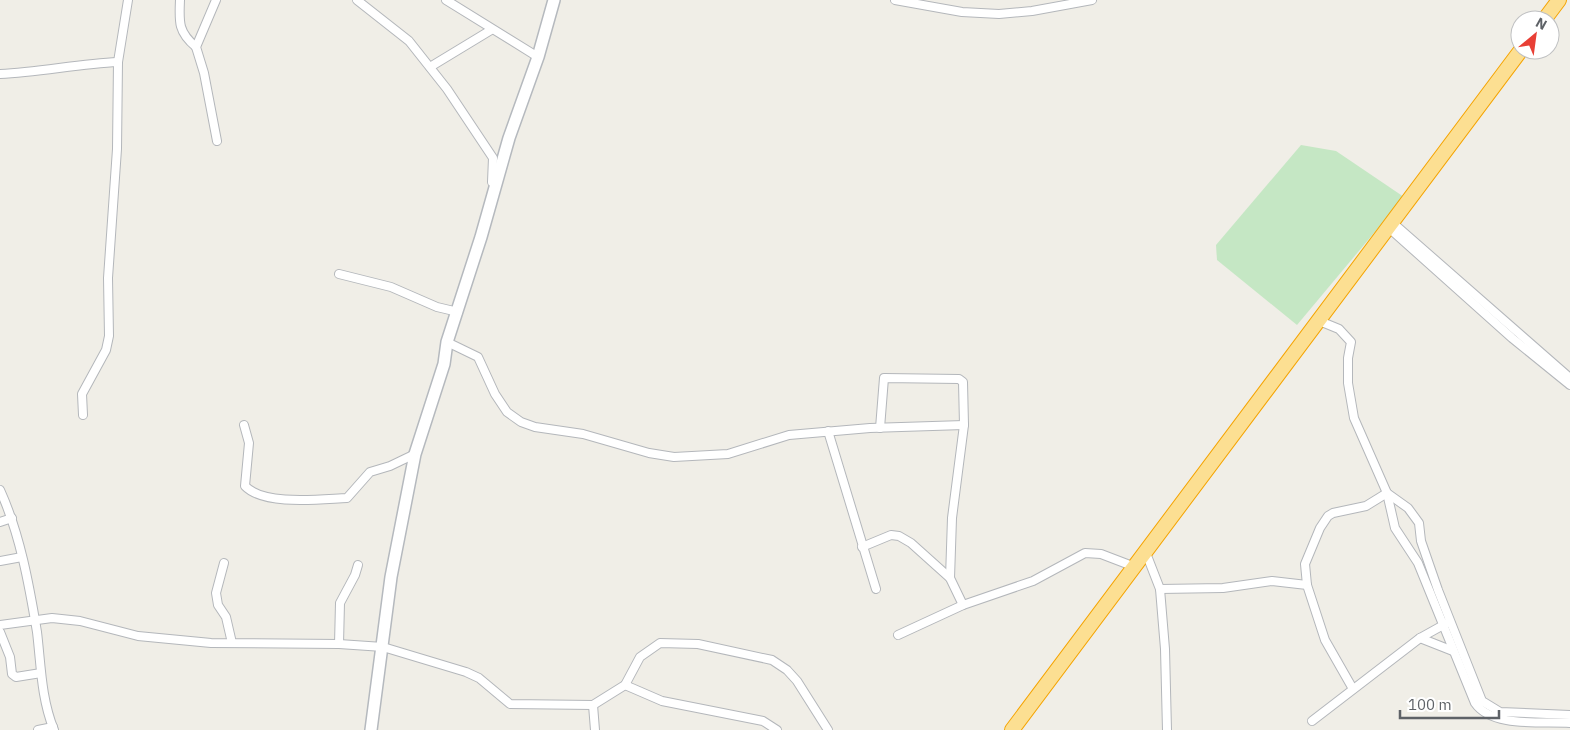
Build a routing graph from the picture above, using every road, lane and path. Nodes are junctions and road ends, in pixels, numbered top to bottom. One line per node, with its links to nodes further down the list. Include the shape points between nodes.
1 (128, 0): 13 (street)
2 (180, 0): 10 (street, via 182,33)
3 (216, 0): 10 (street)
4 (446, 0): 9 (street)
5 (554, 0): 11 (street)
6 (895, 0): 7 (street, via 962,12 999,14)
7 (1092, 0)
8 (359, 1): 14 (street, via 409,41)
9 (491, 30): 11 (street); 14 (street)
10 (196, 47): 16 (street)
11 (538, 57): 17 (street)
12 (1514, 60): 18 (highway)
13 (118, 62): 15 (street); 25 (street, via 117,150 108,278 109,336 106,350 82,394)
14 (430, 67): 17 (street, via 494,158)
15 (0, 74)
16 (217, 141)
17 (491, 199): 20 (street)
18 (1391, 226): 21 (highway); 23 (street); 24 (street, via 1512,338)
19 (339, 274): 20 (street, via 391,287)
20 (458, 312): 22 (street)
21 (1317, 320): 32 (street, via 1339,329 1351,342 1348,383 1354,418); 38 (highway)
22 (447, 342): 29 (street, via 478,357 490,385 508,412 535,427 583,434 674,457 728,454 789,435); 30 (street, via 444,364)
23 (1570, 378)
24 (1570, 385)
25 (83, 415)
26 (244, 425): 30 (street, via 249,443 245,486 259,495 280,499 347,498 370,472)
27 (964, 425): 28 (street); 28 (street, via 965,386 959,379 884,378); 44 (street, via 952,518)
28 (880, 428): 29 (street)
29 (828, 431): 36 (street)
30 (414, 454): 57 (street, via 391,577)
31 (0, 490): 33 (street)
32 (1387, 493): 35 (street, via 1414,515 1419,523); 37 (street, via 1395,528); 45 (street, via 1366,506 1328,516 1304,564)
33 (12, 518): 34 (street); 39 (street)
34 (0, 522)
35 (1421, 542): 37 (street); 50 (street)
36 (862, 546): 44 (street, via 891,535 899,536); 47 (street)
37 (1409, 548): 50 (street)
38 (1146, 553): 43 (highway); 46 (street)
39 (22, 558): 40 (street); 49 (street)
40 (0, 561)
41 (224, 563): 55 (street, via 216,593)
42 (358, 564): 56 (street, via 340,603)
43 (1134, 567): 48 (street, via 1101,554 1086,553 1033,582); 74 (highway)
44 (950, 578): 48 (street)
45 (1306, 585): 46 (street, via 1272,581 1223,588); 61 (street, via 1325,640)
46 (1160, 588): 75 (street)
47 (876, 589)
48 (963, 604): 53 (street)
49 (35, 622): 51 (street); 55 (street, via 52,618 80,621 138,636); 59 (street)
50 (1446, 623): 54 (street); 58 (street); 62 (street)
51 (0, 625)
52 (0, 632): 59 (street, via 10,657 12,674 16,677)
53 (898, 635)
54 (1420, 638): 58 (street); 61 (street)
55 (232, 643): 56 (street)
56 (339, 644): 57 (street)
57 (383, 647): 63 (street, via 466,672 479,678 510,704); 70 (street)
58 (1453, 651): 62 (street)
59 (41, 674): 68 (street, via 45,709)
60 (625, 685): 63 (street); 72 (street, via 662,701 763,721); 73 (street, via 640,657 660,643 698,644 772,660 797,681)
61 (1353, 690): 66 (street)
62 (1478, 702): 65 (street, via 1487,716)
63 (593, 705): 71 (street)
64 (1570, 715): 65 (street)
65 (1500, 716): 67 (street)
66 (1312, 722)
67 (1570, 722)
68 (53, 729): 69 (street)
69 (38, 730)
70 (370, 730)
71 (595, 730)
72 (777, 730)
73 (828, 730)
74 (1012, 730)
75 (1166, 730)

